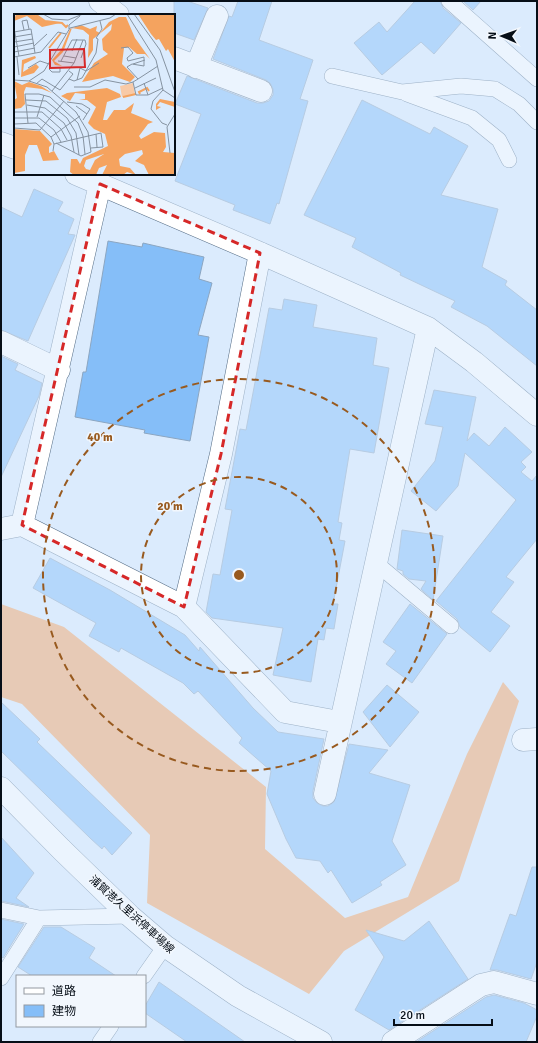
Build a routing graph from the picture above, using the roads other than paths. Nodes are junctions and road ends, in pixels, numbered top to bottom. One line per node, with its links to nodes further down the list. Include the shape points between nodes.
1 (100, 1): 3 (street)
2 (449, 1): 8 (lane)
3 (117, 14)
4 (217, 16): 6 (street)
5 (175, 58): 6 (street)
6 (196, 68): 9 (street)
7 (332, 76): 10 (lane)
8 (537, 79)
9 (261, 91)
10 (402, 92): 11 (lane, via 461,86 495,89 519,104); 14 (lane, via 472,118 499,140)
11 (537, 122)
12 (1, 143): 13 (street)
13 (14, 148)
14 (509, 160)
15 (78, 175): 16 (street)
16 (100, 184): 17 (street); 20 (street)
17 (260, 253): 18 (street); 25 (street, via 222,454)
18 (428, 328): 21 (street, via 474,362); 24 (street)
19 (1, 342): 20 (street)
20 (59, 370): 22 (street)
21 (537, 415)
22 (22, 525): 23 (street); 25 (street)
23 (1, 529)
24 (377, 564): 26 (lane); 27 (street)
25 (184, 607): 27 (street, via 285,712)
26 (451, 626)
27 (339, 722): 29 (street)
28 (1, 788): 31 (street, 浦賀港久里浜停車場線)
29 (325, 794)
30 (1, 910): 32 (lane)
31 (130, 916): 32 (lane); 33 (street, 浦賀港久里浜停車場線)
32 (39, 918): 35 (lane)
33 (165, 946): 34 (lane); 39 (street, 浦賀港久里浜停車場線, via 238,996)
34 (145, 975)
35 (1, 978)
36 (537, 994): 40 (street, via 494,982 481,985)
37 (110, 1027): 38 (lane)
38 (100, 1042)
39 (321, 1042)
40 (393, 1042)

